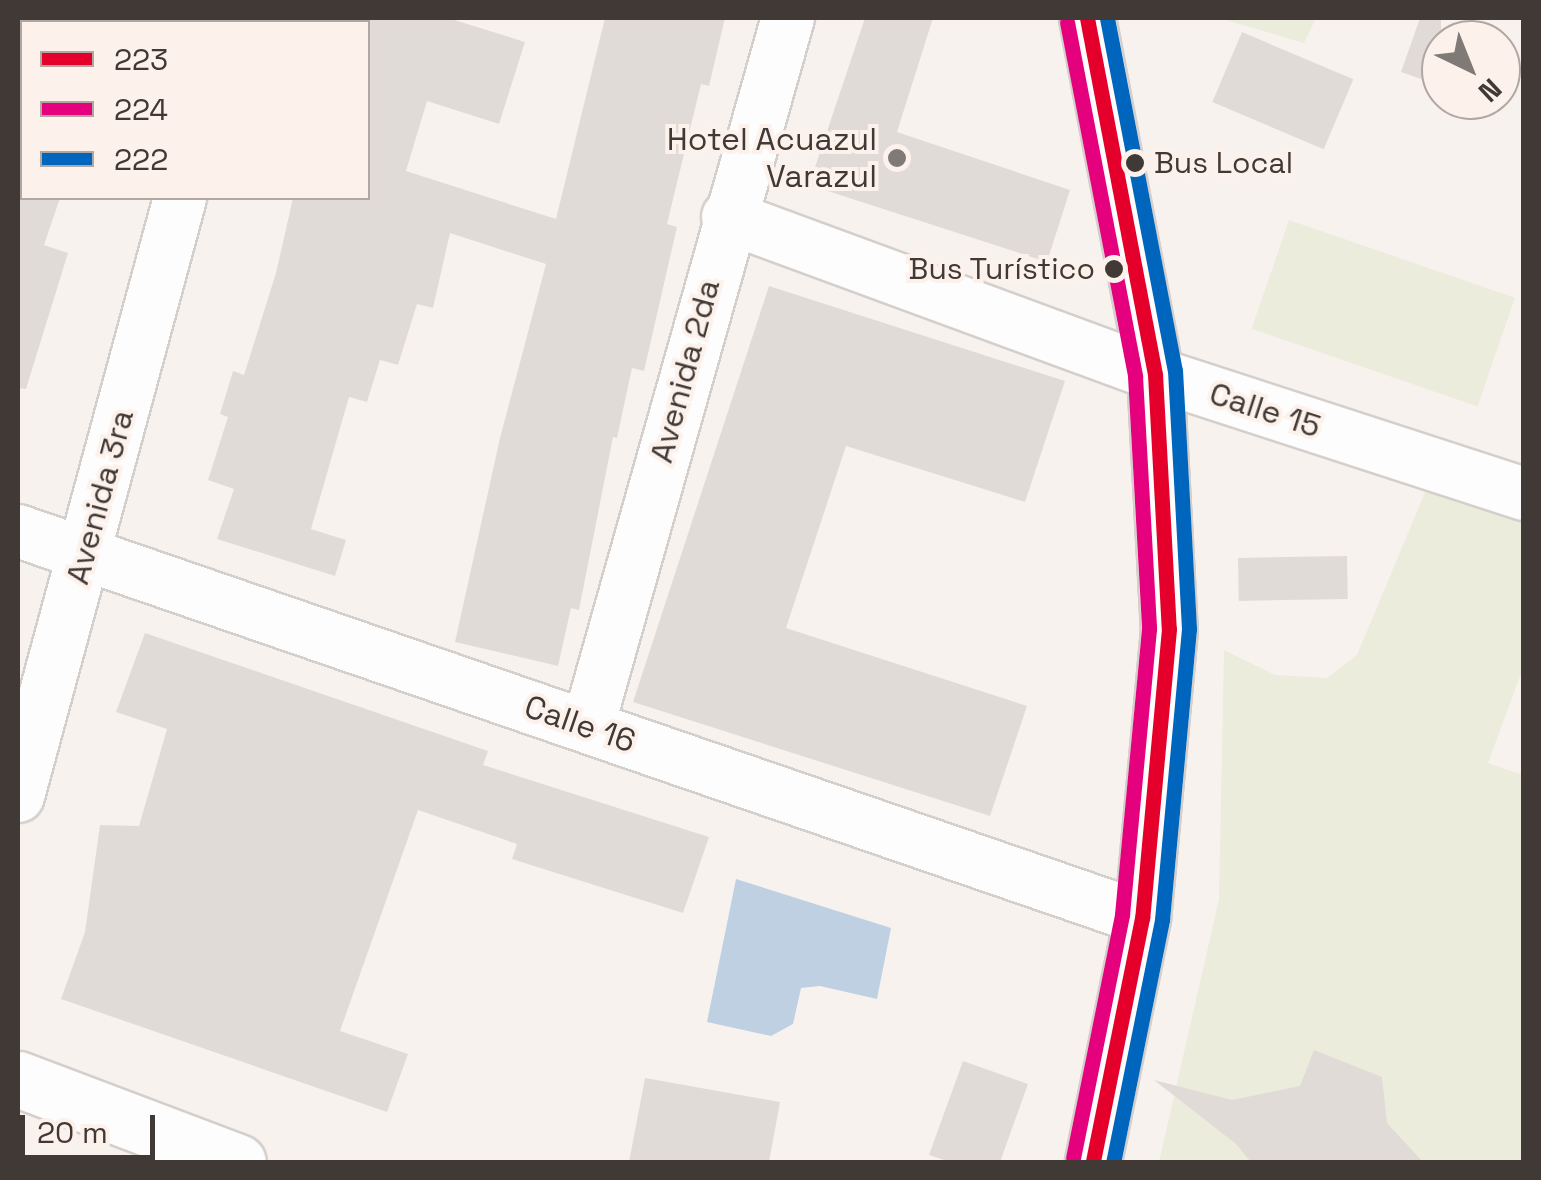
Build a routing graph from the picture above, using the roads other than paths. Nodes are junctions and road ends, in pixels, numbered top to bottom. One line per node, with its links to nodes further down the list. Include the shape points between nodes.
1 (788, 18): 4 (street, Avenida 2da)
2 (1088, 18): 5 (main road)
3 (179, 200): 8 (street, Avenida 3ra)
4 (728, 217): 5 (street, Calle 15); 9 (street, Avenida 2da)
5 (1154, 374): 6 (street, Calle 15); 11 (main road, via 1169,629)
6 (1524, 494)
7 (18, 531): 8 (street, Calle 16)
8 (85, 554): 9 (street, Calle 16); 10 (street, Avenida 3ra)
9 (588, 726): 11 (street, Calle 16)
10 (18, 796)
11 (1142, 918): 14 (main road)
12 (18, 1079): 13 (main road)
13 (238, 1162)
14 (1093, 1162)

